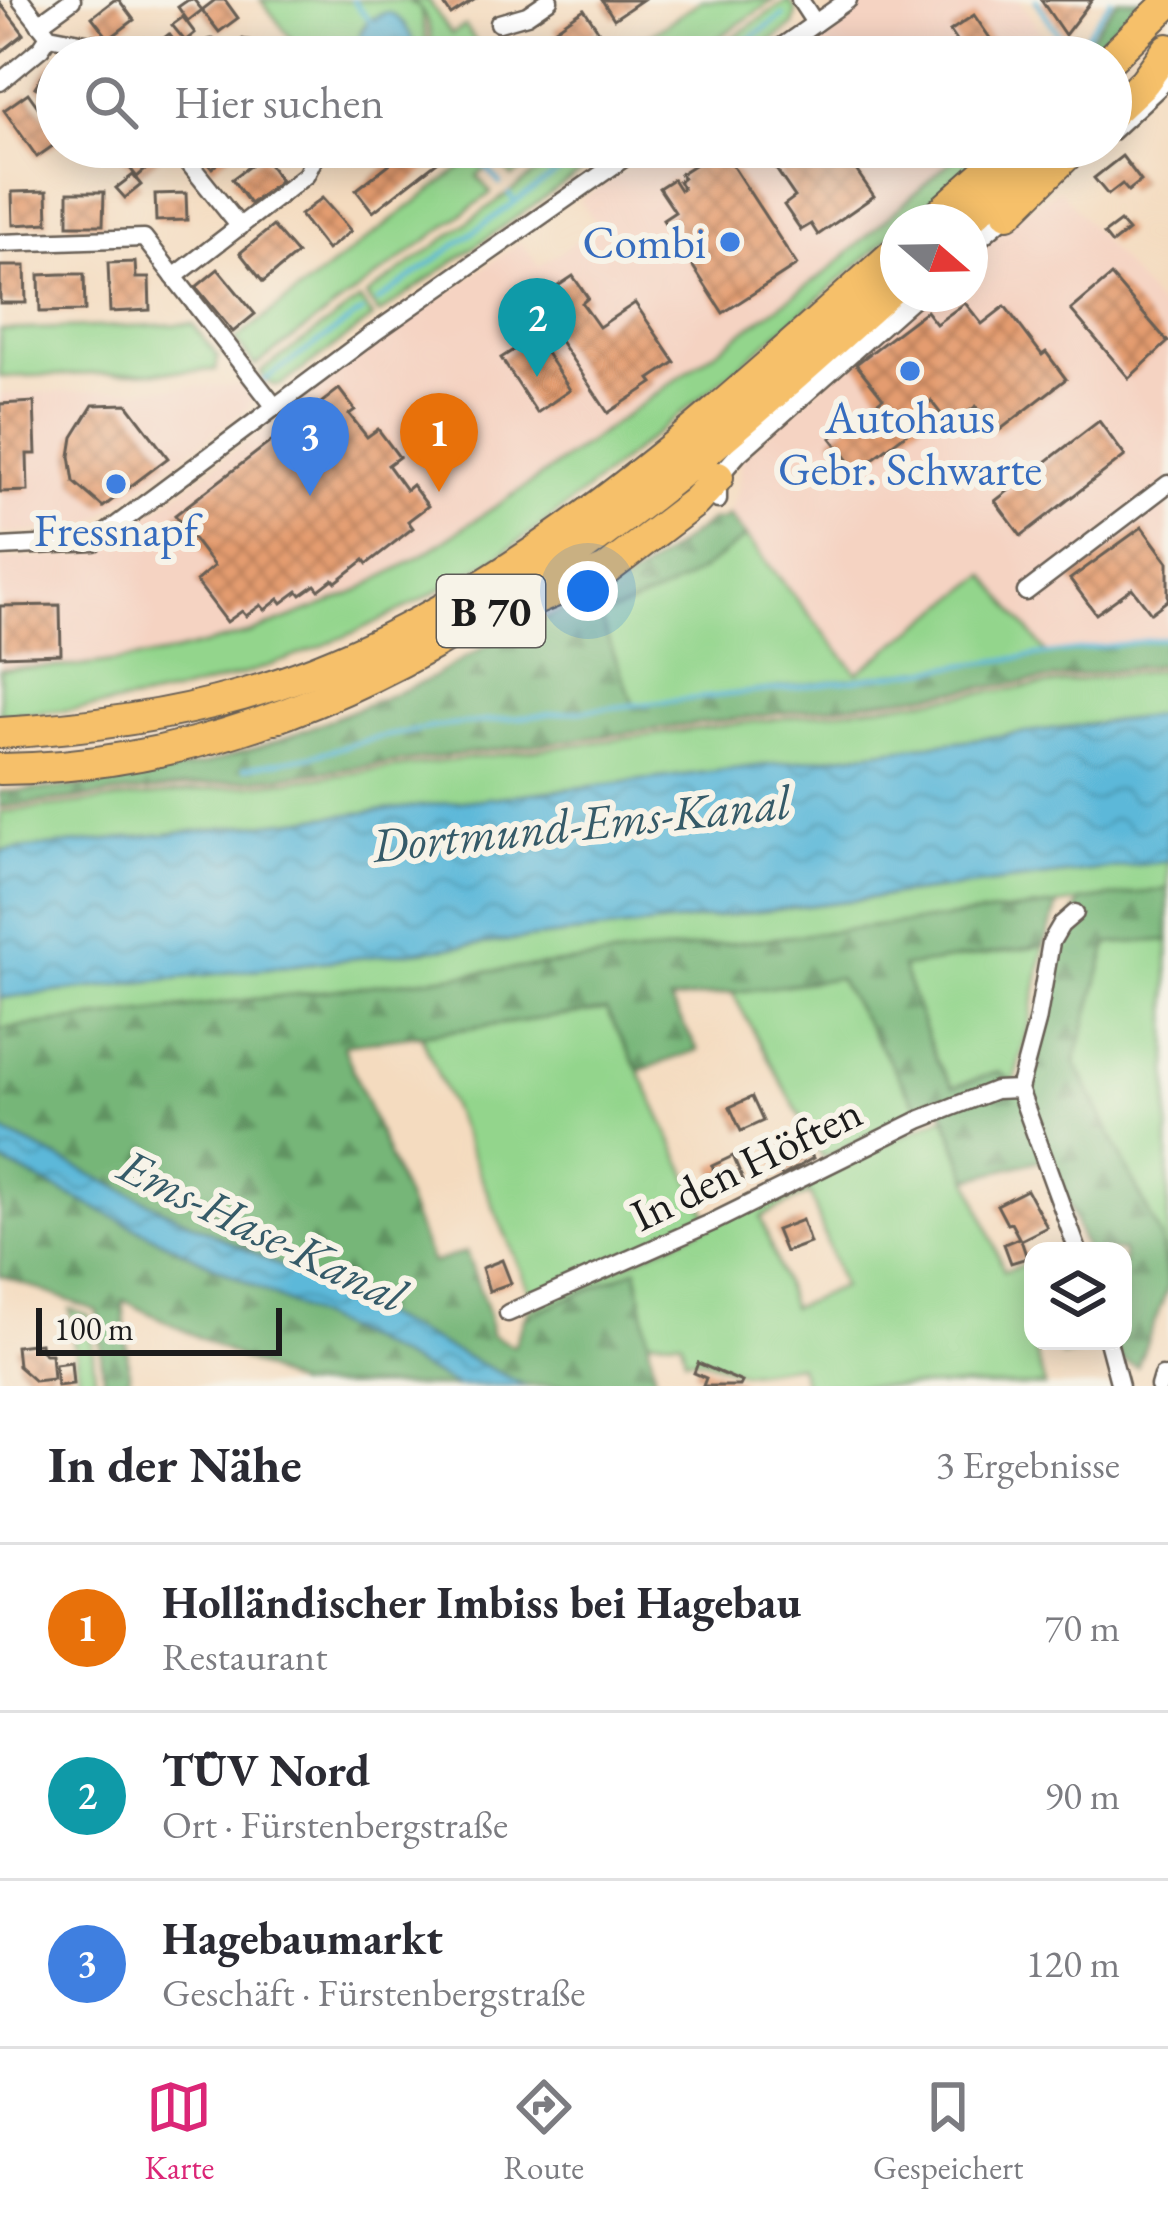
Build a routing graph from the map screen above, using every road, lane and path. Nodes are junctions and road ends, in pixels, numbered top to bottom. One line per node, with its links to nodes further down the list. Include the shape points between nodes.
1 (21, 0): 9 (street)
2 (72, 0): 9 (street)
3 (549, 0): 7 (street)
4 (800, 0): 8 (street)
5 (848, 0): 8 (street)
6 (1168, 3): 13 (highway)
7 (499, 22)
8 (815, 23): 12 (street)
9 (44, 30): 10 (street); 11 (street)
10 (43, 36)
11 (52, 36)
12 (797, 36)
13 (1132, 38)
14 (1168, 38): 17 (highway)
15 (1168, 49): 20 (highway)
16 (36, 52): 19 (street)
17 (1132, 71)
18 (1168, 79): 21 (street)
19 (0, 82)
20 (1132, 93)
21 (1132, 113)
22 (193, 168): 32 (street)
23 (309, 168): 32 (street)
24 (610, 168): 39 (street)
25 (990, 168): 29 (highway)
26 (1025, 168): 30 (highway)
27 (1054, 168): 31 (highway)
28 (1072, 168): 31 (street)
29 (950, 204)
30 (985, 204)
31 (1009, 213): 33 (street)
32 (240, 227): 36 (street)
33 (988, 231)
34 (0, 243): 36 (street, via 144,238)
35 (880, 266): 45 (highway, B 70, via 661,455 462,598 374,644 244,695 109,724)
36 (174, 277): 39 (street)
37 (880, 299): 44 (highway, B 70, via 551,571)
38 (898, 312): 41 (street, via 739,454)
39 (275, 407): 42 (street, via 94,542)
40 (1168, 484): 43 (street)
41 (718, 488): 44 (highway, via 606,570 518,608 407,673)
42 (0, 547)
43 (1026, 592)
44 (351, 688): 46 (highway, B 70, via 153,753)
45 (0, 733)
46 (0, 769)
47 (1075, 914): 48 (street, via 1051,942)
48 (1019, 1089): 49 (street); 50 (street, In den Höften, via 995,1090 920,1120)
49 (1075, 1242)
50 (508, 1313)
51 (1110, 1350): 52 (street)
52 (1120, 1386)

